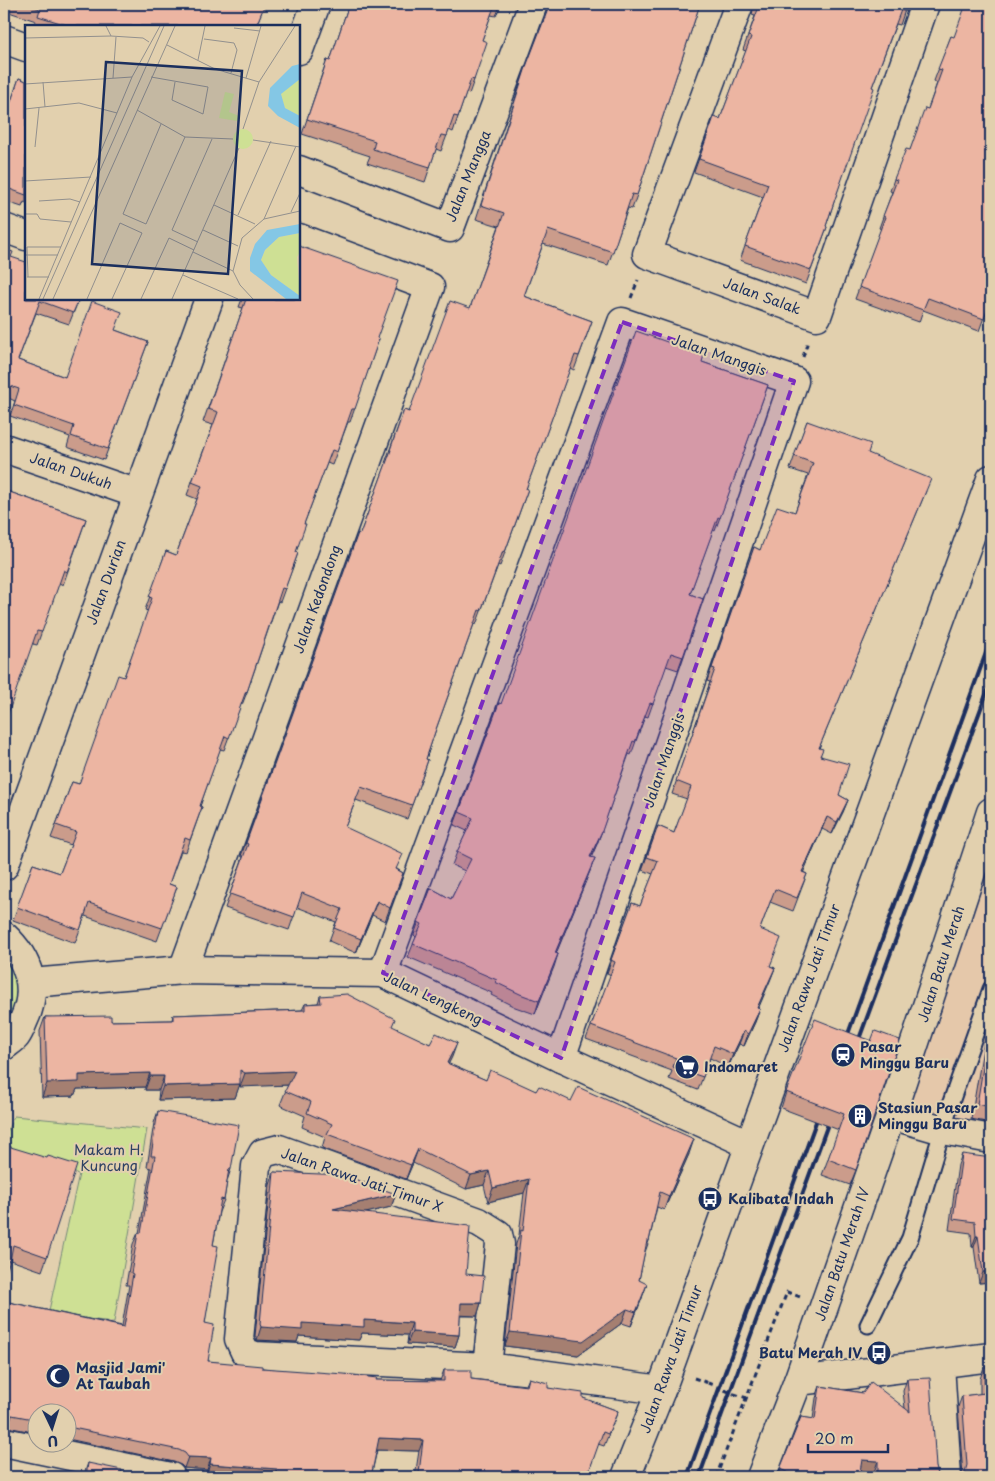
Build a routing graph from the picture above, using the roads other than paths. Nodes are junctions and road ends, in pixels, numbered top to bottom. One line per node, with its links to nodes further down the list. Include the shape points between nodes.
1 (316, 4): 7 (street)
2 (533, 4): 8 (street, Jalan Mangga, via 450,228)
3 (740, 4): 4 (street, Jalan Salak, via 647,254 817,316)
4 (925, 4)
5 (4, 39): 6 (street)
6 (25, 47)
7 (300, 47)
8 (300, 170)
9 (4, 228): 10 (street)
10 (25, 236)
11 (300, 238): 19 (street, Jalan Kedondong, via 430,287)
12 (205, 300): 15 (street, Jalan Durian)
13 (4, 448): 15 (street, Jalan Dukuh)
14 (991, 479): 28 (street, Jalan Rawa Jati Timur)
15 (138, 494): 17 (street, Jalan Durian)
16 (991, 812): 25 (street, Jalan Batu Merah)
17 (4, 866)
18 (4, 936): 21 (street, via 16,947 26,964)
19 (183, 970): 20 (street, Jalan Lengkeng); 21 (street, Jalan Lengkeng)
20 (382, 973): 24 (street, Jalan Lengkeng); 24 (street, Jalan Manggis, via 622,322 794,381)
21 (31, 983): 23 (street, via 29,1011 16,1036)
22 (991, 988): 26 (lane)
23 (4, 1046)
24 (561, 1058): 28 (street, Jalan Lengkeng)
25 (891, 1115): 26 (street); 33 (street, Jalan Batu Merah IV)
26 (942, 1130): 27 (street); 29 (lane, via 910,1238)
27 (991, 1139)
28 (749, 1144): 34 (street, Jalan Rawa Jati Timur)
29 (868, 1325)
30 (991, 1357): 31 (street)
31 (940, 1364): 33 (street); 40 (street)
32 (487, 1367): 32 (street, Jalan Rawa Jati Timur X, via 255,1356 245,1352 239,1339 256,1166 263,1153 279,1149 479,1222 498,1234 500,1244); 34 (street, Jalan Rawa Jati Timur X)
33 (798, 1381): 39 (street, Jalan Batu Merah IV)
34 (661, 1390): 38 (street, Jalan Rawa Jati Timur)
35 (4, 1442): 36 (street)
36 (79, 1468): 37 (street)
37 (171, 1477)
38 (626, 1477)
39 (761, 1477)
40 (947, 1477)

